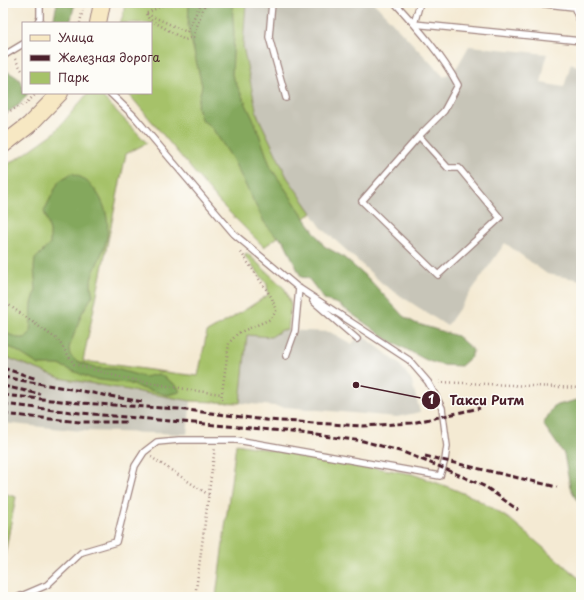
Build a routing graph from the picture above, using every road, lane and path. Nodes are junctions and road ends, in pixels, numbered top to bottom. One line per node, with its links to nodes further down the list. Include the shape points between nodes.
1 (40, 3): 12 (lane)
2 (84, 3): 13 (path)
3 (102, 3): 14 (street)
4 (167, 3): 11 (path)
5 (202, 3): 11 (path, via 187,32); 11 (path, via 204,6 193,36 185,40 149,19)
6 (272, 3): 25 (lane, via 269,37)
7 (394, 3): 16 (lane)
8 (420, 3): 16 (lane)
9 (537, 3): 10 (lane)
10 (573, 5): 15 (lane)
11 (146, 14)
12 (38, 22)
13 (80, 22)
14 (98, 22)
15 (581, 23)
16 (414, 24): 17 (lane); 27 (lane, via 451,71 458,85 444,111)
17 (581, 41)
18 (22, 45): 19 (lane)
19 (3, 56)
20 (18, 64): 21 (path)
21 (22, 70)
22 (36, 94): 26 (path, via 26,104)
23 (59, 94): 28 (street, via 29,125)
24 (111, 94): 29 (lane, via 134,116)
25 (286, 98)
26 (3, 114)
27 (419, 136): 27 (lane, via 362,201 438,275 500,218 459,168 448,168)
28 (3, 145)
29 (234, 234): 30 (lane); 36 (path, via 240,254 272,298 276,311 271,319 238,333 229,343)
30 (299, 288): 32 (lane); 33 (lane, via 296,331); 34 (lane, via 409,360)
31 (3, 301): 36 (path, via 58,340 74,364 123,378)
32 (356, 339)
33 (286, 356)
34 (428, 382): 35 (path); 39 (lane, via 444,416 447,446 440,476 238,440 157,442)
35 (581, 388)
36 (222, 394): 37 (path)
37 (222, 400)
38 (215, 447): 40 (path)
39 (144, 452): 40 (path); 41 (lane, via 135,466 116,542 82,552 47,585)
40 (209, 495): 42 (path)
41 (19, 597)
42 (195, 597)

